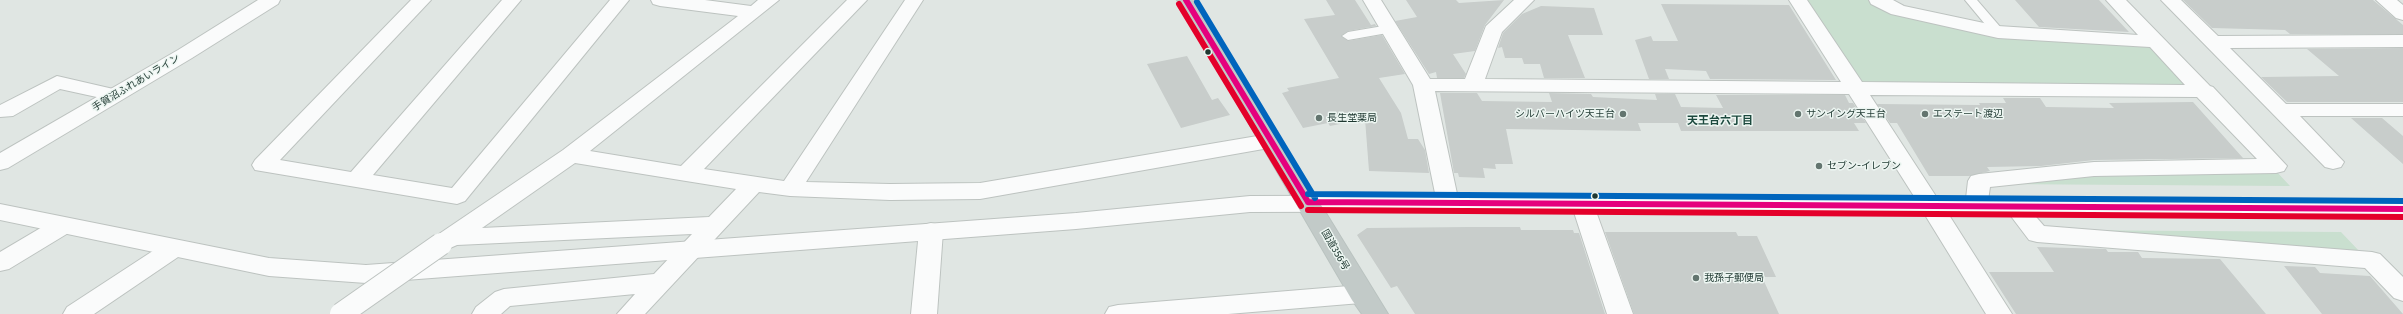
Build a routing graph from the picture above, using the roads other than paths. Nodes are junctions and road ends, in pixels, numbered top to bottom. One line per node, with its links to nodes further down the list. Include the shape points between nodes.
1 (271, 0): 29 (street, 手賀沼ふれあいライン)
2 (422, 0): 38 (street, via 262,165)
3 (512, 0): 38 (street)
4 (620, 0): 38 (street, via 457,196)
5 (660, 0): 17 (street)
6 (858, 0): 37 (street)
7 (914, 0): 40 (street)
8 (1186, 0): 33 (highway, 国道356号)
9 (1372, 0): 19 (street)
10 (1525, 0): 26 (street, via 1494,30)
11 (1798, 0): 27 (street)
12 (1878, 0): 20 (street, via 1898,10)
13 (1971, 0): 20 (lane)
14 (2115, 0): 23 (street)
15 (2170, 0): 24 (street)
16 (2385, 0): 18 (street)
17 (762, 6): 34 (street)
18 (2403, 14)
19 (1389, 29): 21 (lane); 25 (street)
20 (1998, 32): 23 (street)
21 (1348, 36)
22 (2403, 41): 24 (street)
23 (2157, 42): 28 (street)
24 (2213, 42): 30 (street)
25 (1422, 85): 26 (street); 42 (street)
26 (1473, 85): 27 (street)
27 (1854, 88): 28 (street); 44 (street)
28 (2206, 91): 45 (street, via 2276,166 2094,169 1979,181)
29 (115, 96): 32 (street, via 57,82 6,111); 36 (street, 手賀沼ふれあいライン)
30 (2280, 110): 31 (street); 35 (street)
31 (2403, 110)
32 (0, 111)
33 (1269, 141): 40 (street, via 980,191); 41 (highway, 国道356号)
34 (571, 154): 37 (street); 52 (street)
35 (2333, 162)
36 (0, 163)
37 (686, 174): 39 (street)
38 (356, 180)
39 (754, 184): 40 (street); 49 (street)
40 (790, 189)
41 (1308, 202): 42 (street); 51 (street, via 1250,204 1076,221); 58 (highway, 国道356号)
42 (1448, 203): 43 (street)
43 (1582, 203): 44 (street); 67 (street)
44 (1932, 207): 45 (street); 68 (street)
45 (1976, 207): 46 (street)
46 (2016, 207): 47 (street); 57 (street, via 2037,234 2372,260)
47 (2403, 209)
48 (0, 212): 50 (street)
49 (716, 225): 52 (street); 54 (street)
50 (62, 226): 53 (street); 55 (street)
51 (931, 231): 54 (street); 64 (street)
52 (446, 240): 61 (street, bridge)
53 (172, 250): 54 (street, via 269,268 366,274); 60 (street)
54 (693, 250): 56 (street)
55 (0, 263)
56 (662, 282): 62 (street, via 504,298); 63 (street)
57 (2403, 292)
58 (1360, 294): 59 (street); 66 (highway, 国道356号)
59 (1167, 312): 65 (street)
60 (76, 314)
61 (341, 314)
62 (485, 314)
63 (630, 314)
64 (924, 314)
65 (1118, 314)
66 (1375, 314)
67 (1620, 314)
68 (1999, 314)

